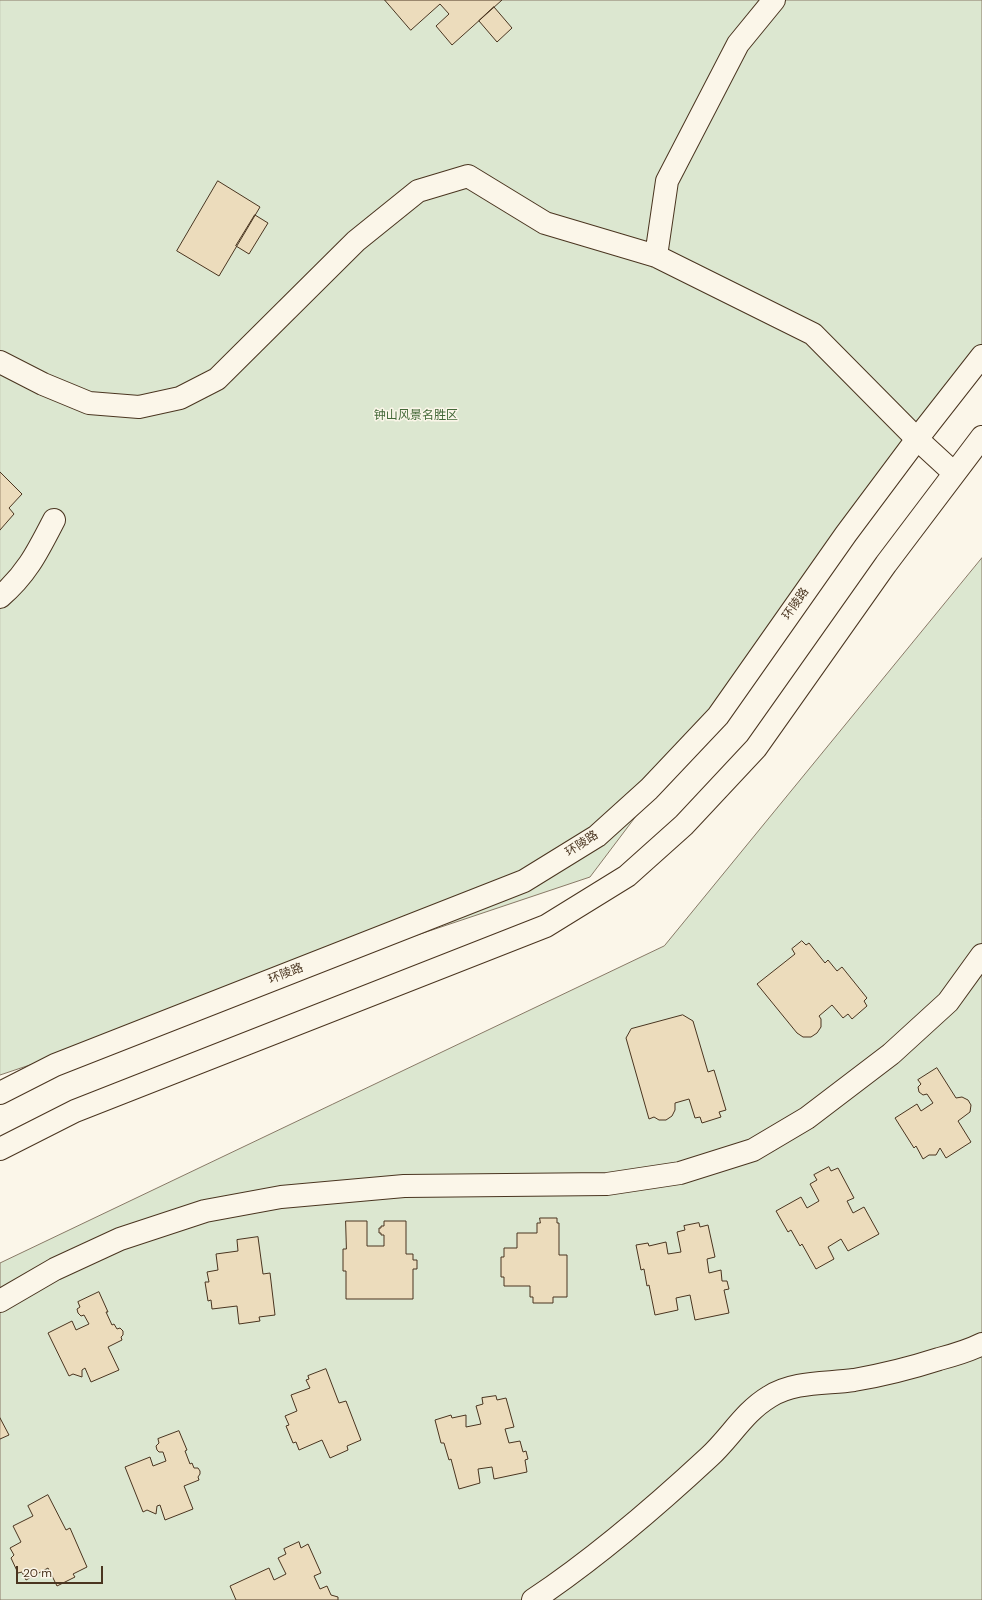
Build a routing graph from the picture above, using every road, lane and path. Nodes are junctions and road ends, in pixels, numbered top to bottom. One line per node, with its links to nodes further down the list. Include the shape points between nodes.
1 (774, 0): 2 (main road, via 738,44 667,181)
2 (656, 256): 4 (main road, via 545,223 468,176 418,191 356,241 217,379 180,398 139,407 89,403); 6 (main road, via 814,334)
3 (982, 356): 6 (main road, 环陵路)
4 (0, 362)
5 (982, 437): 7 (main road)
6 (917, 439): 7 (main road); 11 (main road, 环陵路, via 846,534 718,716 649,789 597,836 524,880 55,1065)
7 (954, 473): 12 (main road, via 886,564 756,748 684,825 627,876 546,926 76,1111)
8 (54, 520): 9 (main road, via 33,561 14,585)
9 (0, 597)
10 (982, 955): 13 (main road, via 948,1002 891,1054 807,1118 753,1150 680,1173 607,1184 404,1186 281,1197 205,1211 120,1239 55,1269)
11 (0, 1093)
12 (0, 1149)
13 (0, 1301)
14 (982, 1344): 15 (main road, via 908,1369 854,1380 812,1384 788,1389 768,1397 744,1417 717,1450 680,1484 572,1574)
15 (533, 1600)

